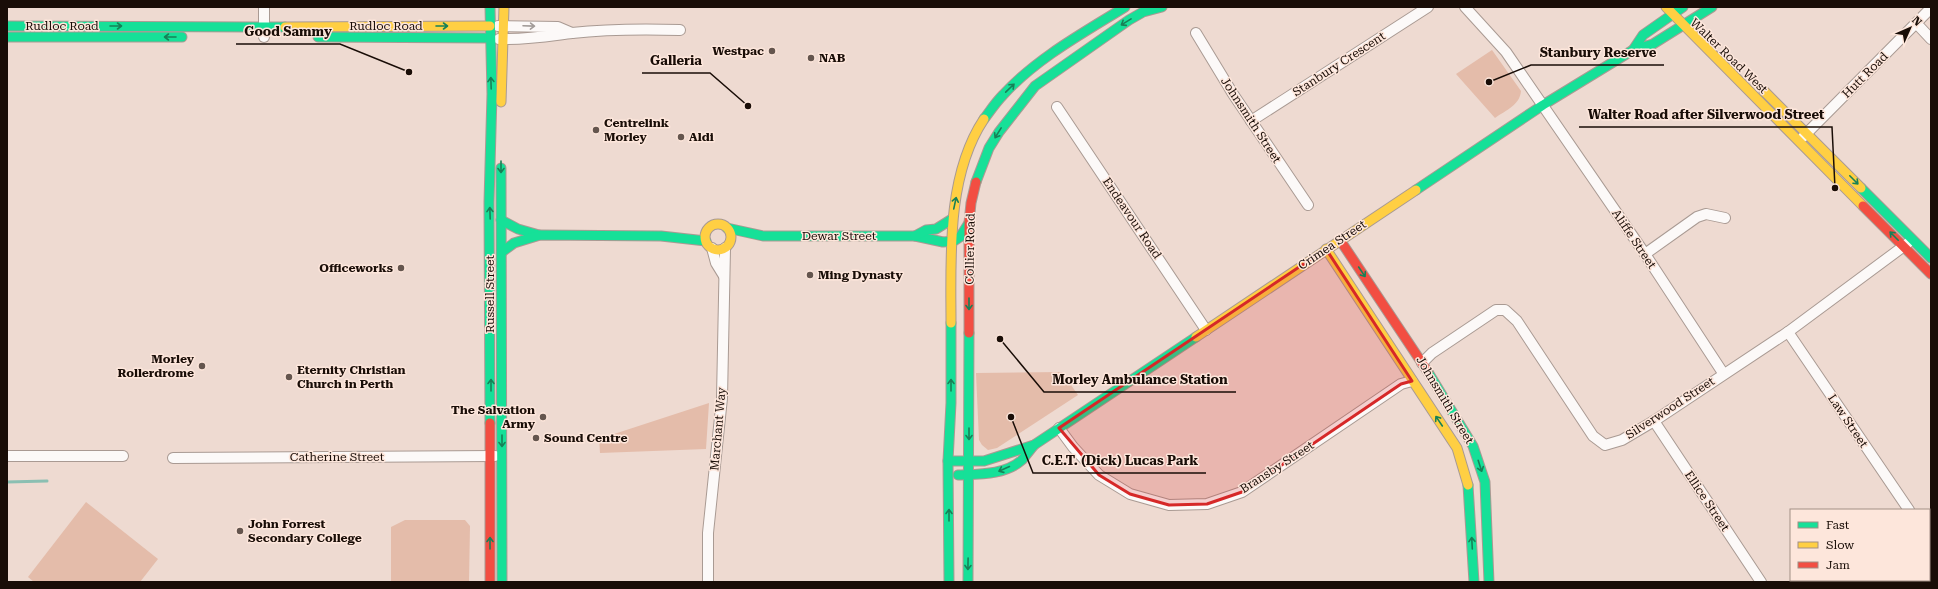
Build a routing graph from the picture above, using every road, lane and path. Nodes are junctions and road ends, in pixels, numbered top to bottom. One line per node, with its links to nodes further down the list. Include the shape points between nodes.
1 (264, 7): 22 (street)
2 (490, 7): 17 (main road, Russell Street)
3 (504, 7): 18 (main road)
4 (1125, 7): 41 (main road, Collier Road, one-way to 4, via 971,144 983,121 1003,95 1053,52)
5 (1162, 7): 43 (main road, Collier Road, one-way to 43, via 1143,12 1107,34 1035,86 1023,99 989,148 973,192)
6 (1428, 7): 35 (street, Stanbury Crescent)
7 (1465, 7): 32 (street, via 1506,52)
8 (1666, 7): 12 (main road, Walter Road West)
9 (1712, 7): 13 (main road, Crimea Street)
10 (1681, 8): 12 (main road, Crimea Street); 13 (main road, Walter Road West)
11 (1931, 8): 14 (street, Hutt Road)
12 (1673, 14): 15 (main road, Walter Road West); 30 (main road, Crimea Street, via 1643,35)
13 (1692, 20): 15 (main road, Crimea Street); 26 (main road, Walter Road West)
14 (1916, 23): 28 (street); 36 (street, Hutt Road)
15 (1684, 25): 30 (main road, Crimea Street, via 1653,44); 37 (main road, Walter Road West)
16 (7, 26): 22 (main road, Rudloc Road, one-way to 22)
17 (490, 26): 18 (street, Rudloc Road); 22 (main road, Rudloc Road, one-way to 17); 27 (main road, Russell Street)
18 (505, 26): 20 (street, Rudloc Road, one-way to 20, via 558,27); 29 (main road)
19 (680, 30): 20 (street, Rudloc Road)
20 (572, 33): 29 (street, Rudloc Road)
21 (1196, 33): 35 (street, Johnsmith Street)
22 (264, 34)
23 (7, 37): 24 (main road, Rudloc Road, one-way to 23)
24 (194, 37)
25 (310, 37): 27 (main road, Rudloc Road)
26 (1709, 37)
27 (489, 38): 29 (street, Rudloc Road); 50 (main road, Russell Street, one-way to 27, via 492,94)
28 (1931, 38)
29 (504, 39): 34 (main road)
30 (1632, 50): 32 (main road, Crimea Street)
31 (1758, 85): 36 (main road, Walter Road West)
32 (1543, 105): 52 (main road, Crimea Street); 60 (street, Aliffe Street)
33 (1057, 107): 64 (street, Endeavour Road)
34 (501, 121)
35 (1251, 122): 39 (street, Johnsmith Street)
36 (1808, 133): 37 (street, Hutt Road); 53 (main road, Walter Road West, one-way to 53)
37 (1799, 141): 57 (main road, Walter Road West, one-way to 37)
38 (501, 158): 42 (main road, Russell Street, one-way to 42)
39 (1308, 205)
40 (1725, 218): 60 (street, via 1706,214 1697,217)
41 (952, 219): 49 (main road, Dewar Street, via 936,229 926,230); 54 (main road, Collier Road)
42 (501, 220): 46 (main road, via 518,229); 51 (main road, Russell Street)
43 (969, 223): 54 (main road, via 959,238); 77 (main road, Collier Road, one-way to 77)
44 (709, 228): 45 (main road, via 718,224); 47 (main road); 55 (main road, via 706,234)
45 (727, 228): 48 (main road, Dewar Street); 56 (main road, via 730,239)
46 (540, 235): 47 (main road); 59 (main road, via 514,242)
47 (661, 236): 55 (main road)
48 (763, 236): 49 (main road, Dewar Street); 56 (main road, Dewar Street)
49 (915, 236): 54 (main road, Dewar Street)
50 (490, 238): 51 (main road); 75 (main road, Russell Street, one-way to 50)
51 (501, 238): 59 (main road, Russell Street)
52 (1340, 240): 58 (main road, Crimea Street); 66 (main road, Johnsmith Street, one-way to 66)
53 (1913, 240): 57 (street, Silverwood Street); 61 (main road, Walter Road West)
54 (951, 242): 78 (main road, Collier Road, one-way to 54, via 951,403)
55 (709, 245): 56 (main road, via 719,250); 63 (street, Marchant Way)
56 (726, 247): 63 (street, Marchant Way)
57 (1904, 247): 62 (main road, Walter Road West); 65 (street, Silverwood Street)
58 (1326, 249): 64 (main road, Crimea Street); 68 (main road, Johnsmith Street)
59 (502, 252): 74 (main road, Russell Street, one-way to 74)
60 (1645, 254): 67 (street, Aliffe Street)
61 (1931, 258)
62 (1931, 274)
63 (724, 276): 84 (street, Marchant Way, via 722,398 708,533)
64 (1206, 330): 70 (main road, Crimea Street)
65 (1788, 332): 67 (street, Silverwood Street); 81 (street, Law Street)
66 (1422, 362): 69 (street, Silverwood Street, via 1496,310 1505,310 1516,321 1593,436 1605,445 1622,440); 88 (main road, Johnsmith Street, one-way to 88, via 1473,446 1485,482)
67 (1723, 373): 69 (street, Silverwood Street)
68 (1412, 381): 70 (street, Bransby Street, via 1401,384 1242,492 1207,504 1168,505 1130,494 1098,475); 87 (main road, Johnsmith Street, one-way to 68, via 1468,480 1457,448)
69 (1654, 421): 89 (street, Ellice Street)
70 (1059, 428): 71 (main road, Crimea Street)
71 (1034, 445): 77 (main road, Crimea Street, via 984,461); 79 (main road, Crimea Street, one-way to 79, via 1019,462 999,471)
72 (7, 456): 73 (street)
73 (123, 456)
74 (502, 456): 75 (street, Catherine Street); 83 (main road, Russell Street)
75 (489, 457): 76 (street, Catherine Street); 82 (main road, Russell Street, one-way to 75)
76 (173, 458)
77 (969, 460): 78 (main road, Crimea Street); 79 (main road, Collier Road)
78 (948, 461): 80 (main road, Collier Road)
79 (968, 474): 80 (main road, Crimea Street); 86 (main road, Collier Road, one-way to 86)
80 (949, 475): 85 (main road, Collier Road, one-way to 80)
81 (1908, 509)
82 (490, 582)
83 (502, 582)
84 (708, 582)
85 (949, 582)
86 (968, 582)
87 (1474, 582)
88 (1489, 582)
89 (1761, 582)

